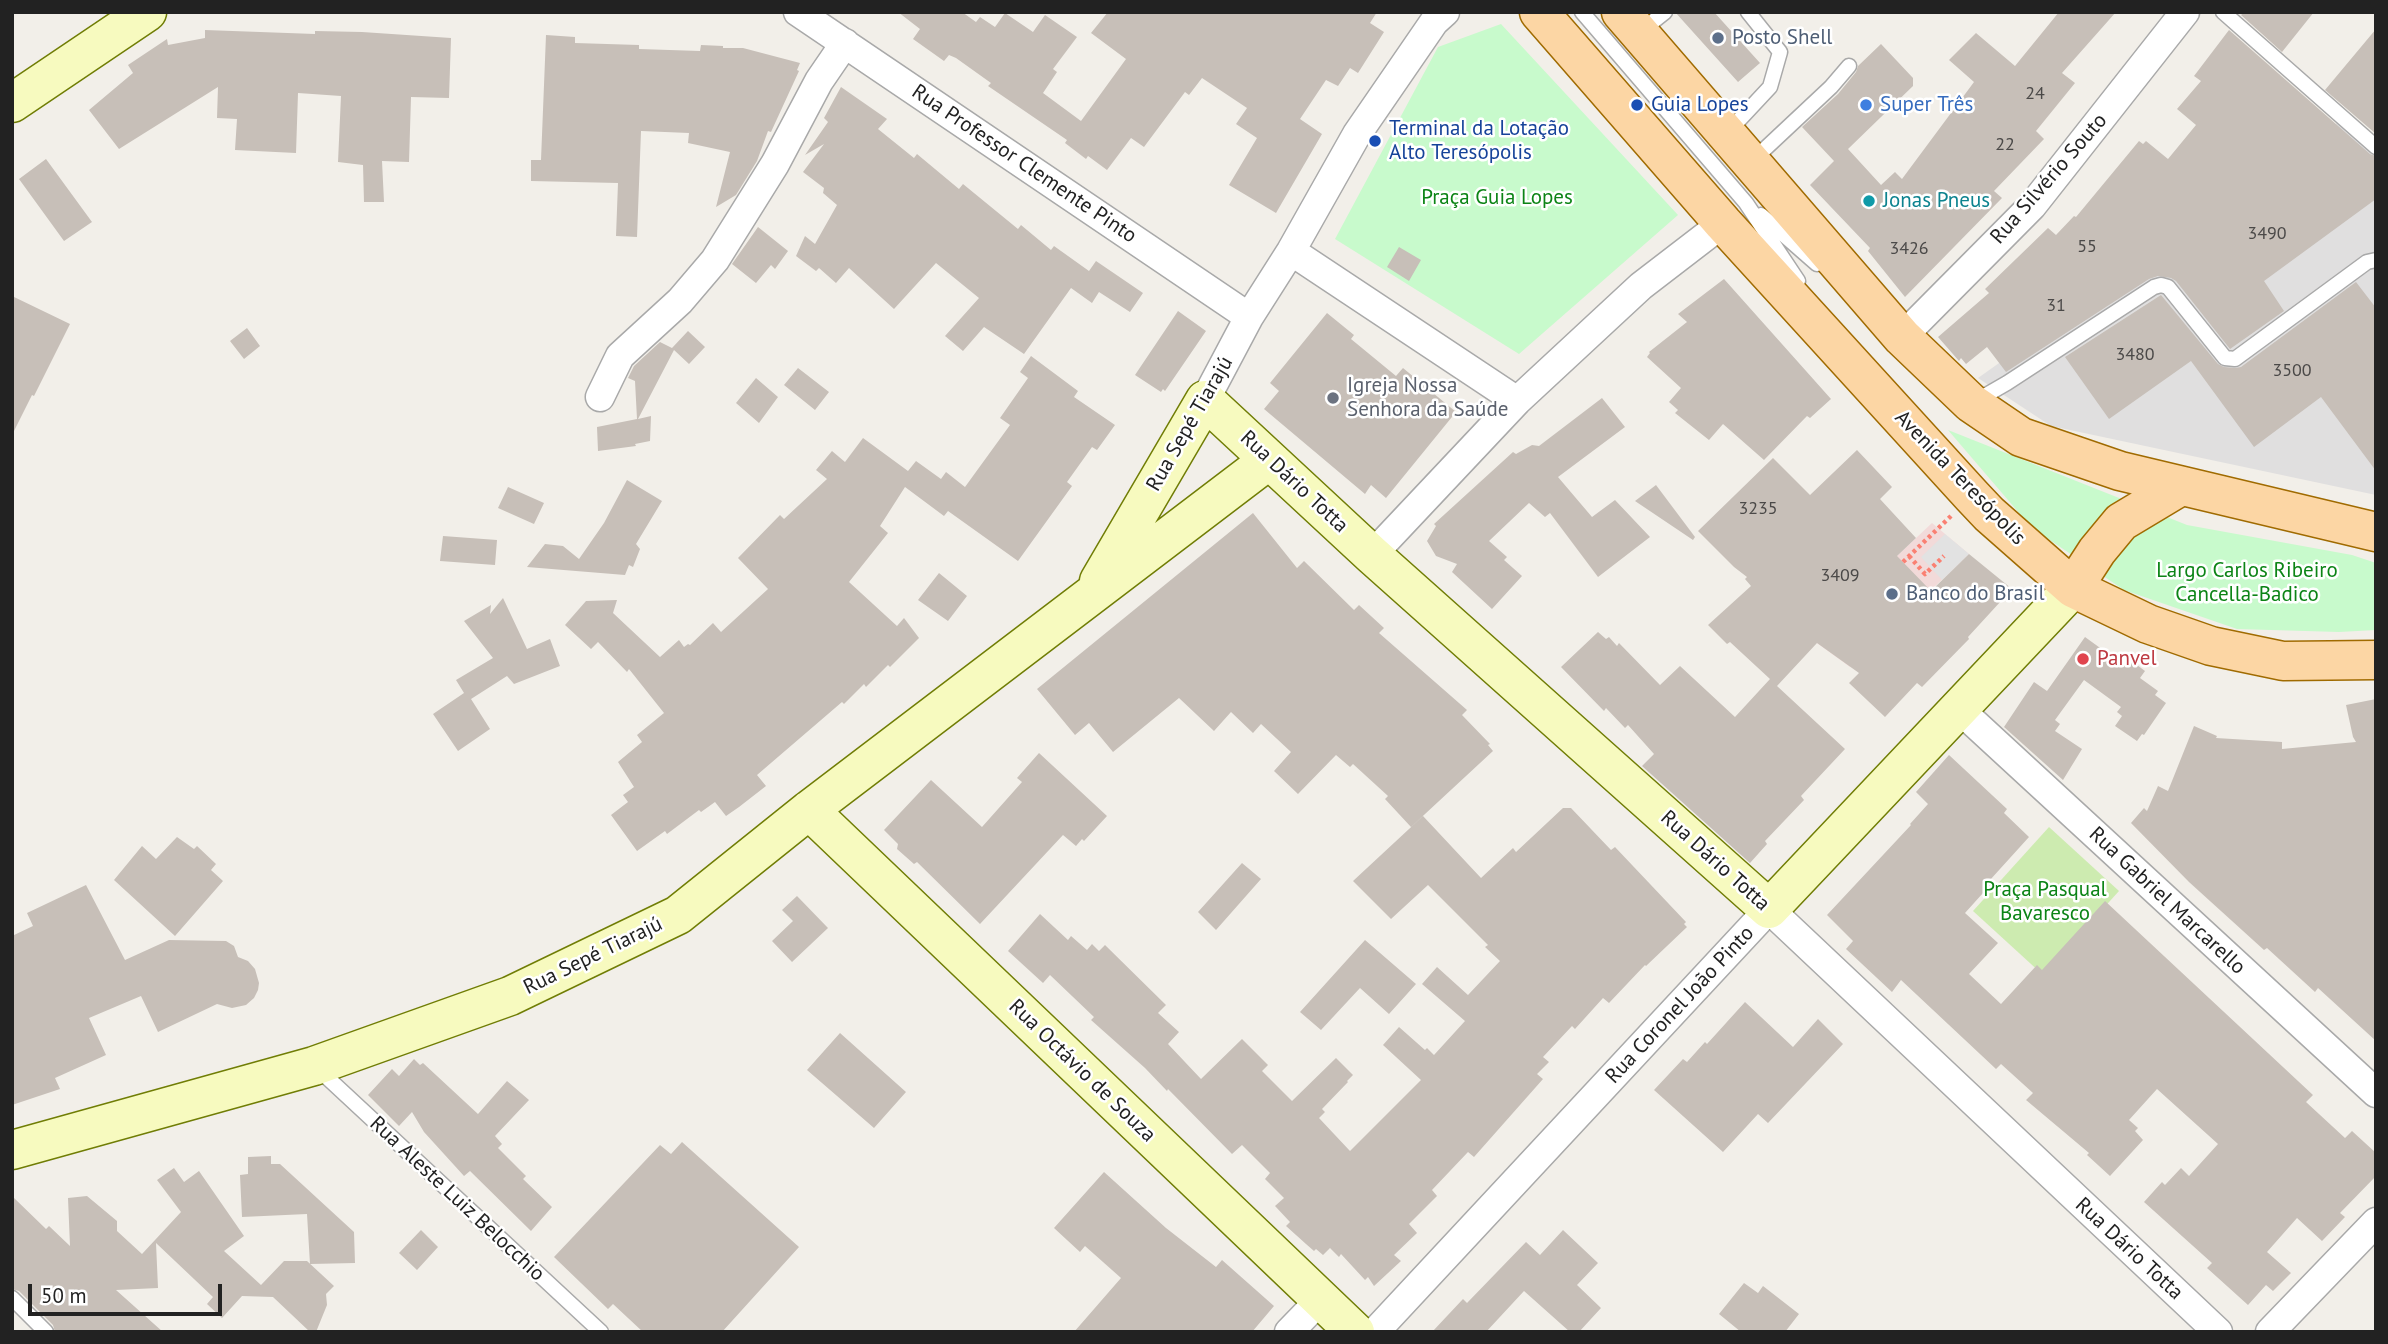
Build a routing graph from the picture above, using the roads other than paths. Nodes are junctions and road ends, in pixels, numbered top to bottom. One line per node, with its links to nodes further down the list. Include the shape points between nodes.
1 (147, 12): 12 (street)
2 (799, 12): 10 (street, Rua Professor Clemente Pinto)
3 (1445, 12): 17 (street, via 1433,22 1357,134)
4 (1539, 12): 16 (main road, Avenida Teresópolis)
5 (1582, 12): 16 (lane)
6 (1748, 12): 13 (lane, via 1780,52 1770,87)
7 (2185, 12): 20 (street, Rua Silvério Souto, via 2032,206)
8 (2223, 12): 14 (lane)
9 (1642, 19): 13 (main road, Avenida Teresópolis)
10 (845, 43): 19 (street, Rua Professor Clemente Pinto); 21 (street, via 715,260 680,301 620,356)
11 (1849, 66): 15 (lane)
12 (12, 103)
13 (1726, 134): 15 (main road, Avenida Teresópolis)
14 (2376, 147)
15 (1751, 162): 20 (main road, Avenida Teresópolis)
16 (1735, 213): 20 (lane, Avenida Teresópolis); 23 (street, via 1641,286); 29 (main road, Avenida Teresópolis, via 1864,379 1989,514)
17 (1291, 251): 19 (street, Rua Sepé Tiarajú); 23 (street)
18 (2376, 260): 24 (lane, via 2367,261 2235,359 2225,358 2168,287 2154,287)
19 (1249, 317): 22 (street, Rua Sepé Tiarajú)
20 (1902, 337): 24 (main road, Avenida Teresópolis)
21 (600, 397)
22 (1205, 400): 25 (street, Rua Dário Totta); 30 (street, Rua Sepé Tiarajú)
23 (1517, 401): 28 (street)
24 (1971, 404): 26 (main road, Avenida Teresópolis, via 2021,437 2120,471)
25 (1269, 460): 28 (street, Rua Dário Totta); 30 (street, Rua Sepé Tiarajú)
26 (2181, 486): 27 (main road, Avenida Teresópolis); 29 (main road, via 2121,522)
27 (2376, 532)
28 (1372, 555): 34 (street, Rua Dário Totta)
29 (2073, 588): 31 (main road, Avenida Teresópolis, via 2148,624 2211,646 2283,661); 32 (street, Rua Coronel João Pinto)
30 (1090, 598): 33 (street, Rua Sepé Tiarajú)
31 (2372, 657)
32 (1959, 709): 34 (street, Rua Coronel João Pinto); 36 (street, Rua Gabriel Marcarello)
33 (809, 810): 35 (street, Rua Sepé Tiarajú, via 677,915 510,996); 40 (street, Rua Octávio de Souza)
34 (1769, 909): 45 (street, Rua Coronel João Pinto); 46 (street, Rua Dário Totta)
35 (314, 1066): 37 (street, Rua Sepé Tiarajú); 42 (lane, Rua Aleste Luiz Belocchio)
36 (2376, 1093)
37 (12, 1150)
38 (2376, 1223): 47 (street)
39 (12, 1298): 41 (lane)
40 (1321, 1299): 43 (street); 44 (street, Rua Octávio de Souza)
41 (46, 1332)
42 (601, 1332)
43 (1289, 1332)
44 (1355, 1332)
45 (1375, 1332)
46 (2218, 1332)
47 (2270, 1332)

